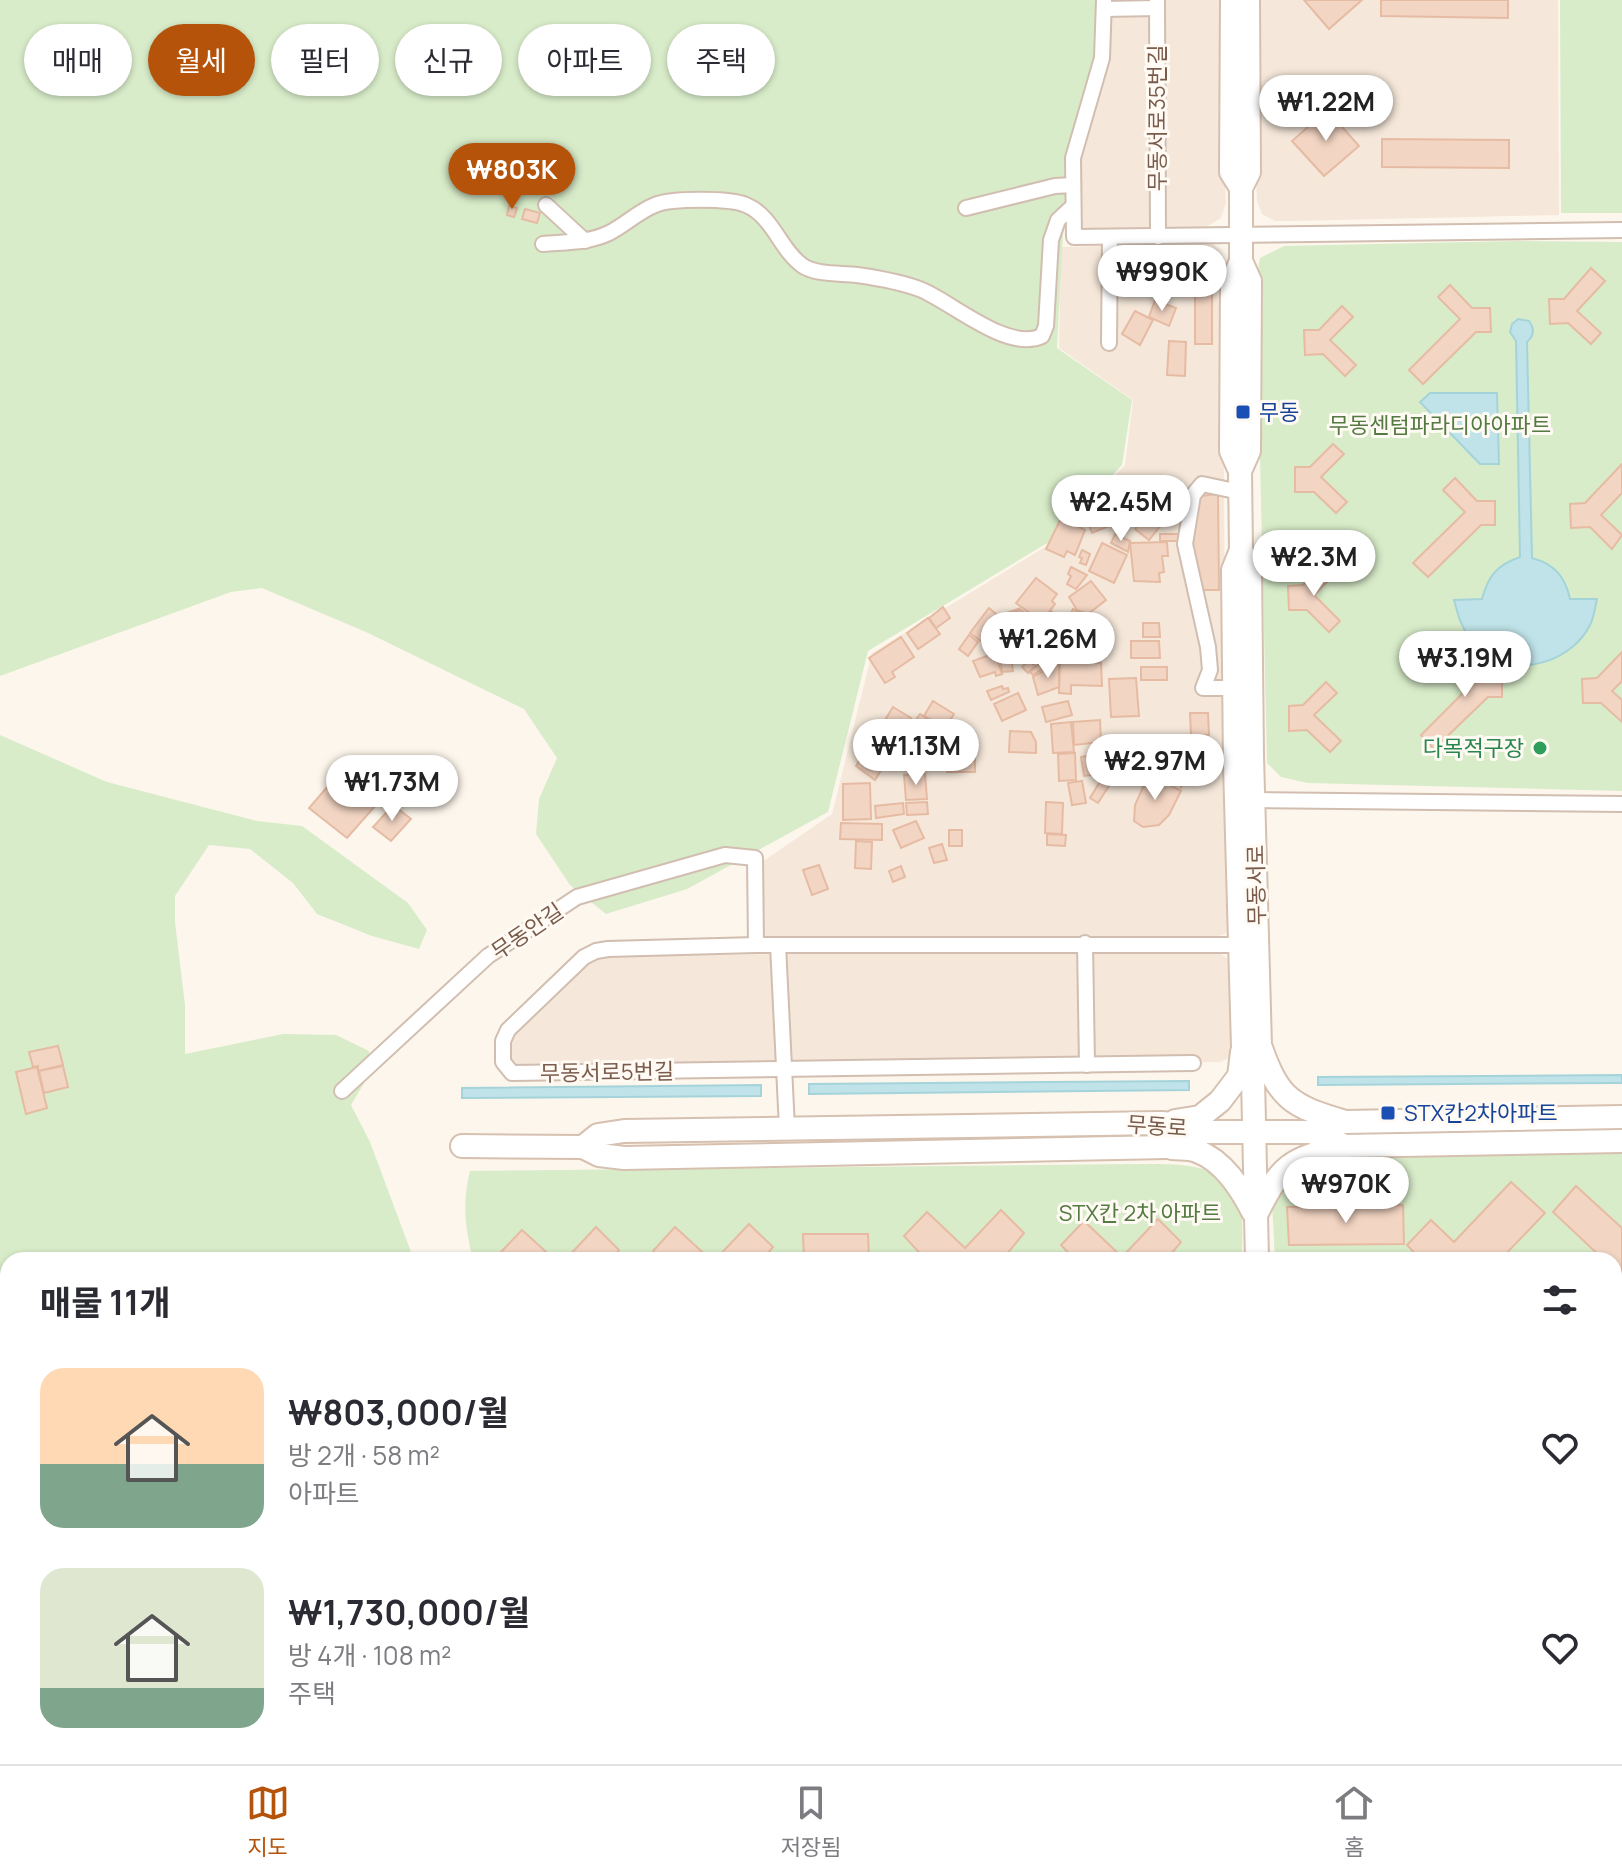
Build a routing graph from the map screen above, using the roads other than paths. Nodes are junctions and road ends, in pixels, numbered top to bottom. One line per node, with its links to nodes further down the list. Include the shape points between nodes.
1 (1232, 0): 6 (main road, 무동서로, via 1231,172)
2 (1248, 0): 6 (main road, 무동서로, via 1249,172)
3 (1104, 4): 4 (street); 5 (street, via 1102,58 1073,158)
4 (1157, 4): 13 (street, 무동서로35번길)
5 (1073, 185): 8 (street); 9 (street)
6 (1241, 188): 11 (main road, 무동서로)
7 (546, 205): 14 (street)
8 (1073, 206): 12 (street, via 1074,237); 14 (street, via 1058,220 1051,240 1046,326 1033,340 1010,339 914,287 804,267 765,218 736,202 664,202)
9 (966, 208)
10 (1622, 230): 11 (street)
11 (1241, 236): 13 (street); 17 (main road, 무동서로, via 1241,261 1232,282 1231,451)
12 (1110, 237): 13 (street); 16 (street)
13 (1158, 237)
14 (585, 241): 15 (street)
15 (543, 244)
16 (1109, 343)
17 (1240, 481): 18 (main road, 무동서로); 19 (street, via 1202,484 1193,495 1185,544 1208,647 1210,670 1203,688)
18 (1241, 550): 19 (main road, 무동서로, via 1233,570); 20 (main road, 무동서로, via 1250,569)
19 (1234, 688): 25 (main road, 무동서로)
20 (1253, 800): 21 (street); 25 (main road, 무동서로)
21 (1622, 804)
22 (1085, 943): 24 (street, 무동서로5번길); 25 (street, 무동서로5번길); 28 (street)
23 (756, 945): 24 (street, 무동서로5번길); 29 (street, 무동서로5번길, via 596,951 508,1030 503,1062 512,1073); 30 (street, 무동안길, via 755,858 725,855 577,897 488,956)
24 (778, 945): 29 (street)
25 (1249, 945): 26 (main road, 무동서로)
26 (1252, 1047): 32 (main road, via 1279,1090 1297,1105); 33 (main road, via 1220,1101 1200,1117); 36 (main road, via 1247,1067 1253,1078)
27 (1193, 1063): 28 (street, 무동서로5번길)
28 (1087, 1065): 29 (street, 무동서로5번길)
29 (783, 1069): 34 (street)
30 (342, 1091)
31 (1622, 1117): 32 (main road)
32 (1344, 1122): 37 (main road)
33 (1162, 1123): 34 (main road, 무동로); 35 (main road, 무동로)
34 (787, 1128): 41 (main road, 무동로, via 624,1131 598,1135)
35 (1204, 1132): 36 (main road); 42 (main road, 무동로)
36 (1254, 1132): 37 (main road); 43 (main road)
37 (1311, 1132): 40 (main road)
38 (1622, 1141): 40 (main road)
39 (462, 1146): 41 (main road, 무동로)
40 (1345, 1146): 43 (main road, via 1306,1154 1288,1167)
41 (583, 1147): 42 (main road, 무동로, via 624,1158)
42 (1167, 1147): 43 (main road, via 1198,1151 1214,1161 1241,1189)
43 (1256, 1216): 44 (main road)
44 (1257, 1252)

